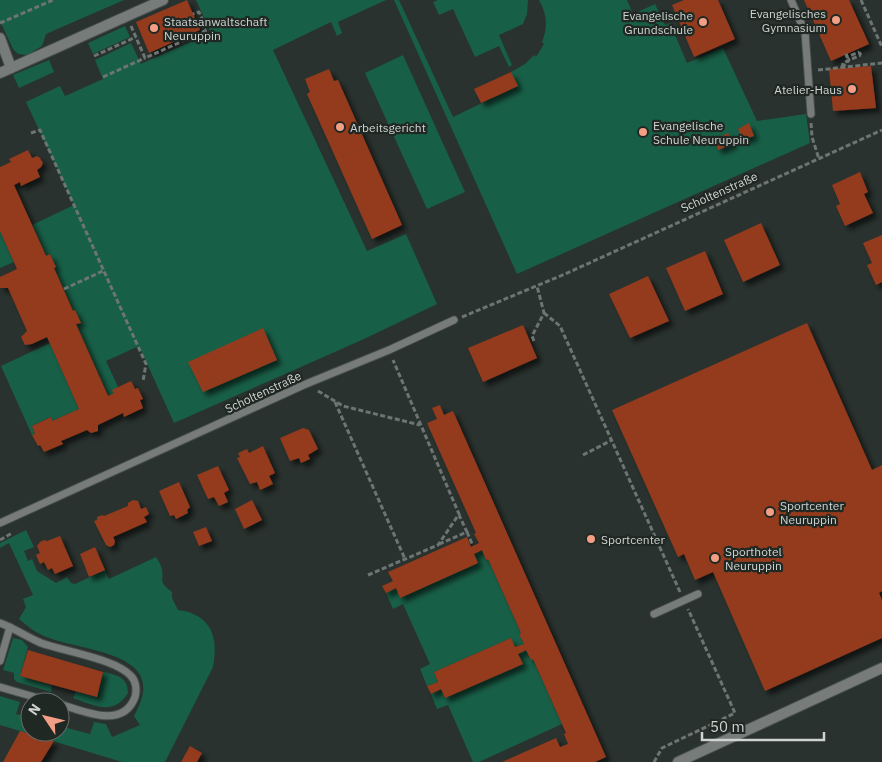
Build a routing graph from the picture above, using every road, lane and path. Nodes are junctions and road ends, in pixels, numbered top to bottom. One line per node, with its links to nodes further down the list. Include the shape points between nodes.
1 (53, 0): 7 (path)
2 (163, 0): 6 (street)
3 (791, 0): 17 (lane, via 805,32)
4 (861, 0): 10 (path)
5 (193, 14): 13 (path, via 199,12 208,30)
6 (127, 16): 8 (path); 15 (street)
7 (0, 23)
8 (136, 37): 11 (path); 13 (path)
9 (0, 38): 15 (street)
10 (882, 47)
11 (94, 56)
12 (847, 57): 12 (path, via 860,53 853,54); 16 (path, bridge)
13 (146, 58): 19 (path)
14 (882, 63): 16 (path)
15 (11, 68): 18 (street)
16 (842, 68): 17 (path)
17 (807, 72): 20 (lane)
18 (0, 73)
19 (103, 77)
20 (811, 114): 23 (path, via 812,137)
21 (882, 130): 23 (path, Scholtenstraße)
22 (32, 134): 24 (path, via 40,130)
23 (819, 159): 25 (path, Scholtenstraße)
24 (104, 270): 26 (path); 31 (path, via 146,364)
25 (537, 286): 27 (path); 28 (path)
26 (64, 289)
27 (544, 313): 29 (path, via 532,336); 35 (path, via 560,326)
28 (454, 320): 30 (lane, Scholtenstraße)
29 (534, 341)
30 (389, 350): 32 (lane, Scholtenstraße); 34 (path)
31 (143, 381)
32 (306, 384): 33 (path); 38 (lane, Scholtenstraße)
33 (336, 402): 34 (path); 44 (path)
34 (421, 425): 37 (path)
35 (612, 440): 36 (path); 47 (path)
36 (584, 454)
37 (459, 514): 39 (path); 42 (path)
38 (0, 524)
39 (467, 532): 42 (path); 43 (path)
40 (12, 533): 41 (path)
41 (0, 540)
42 (438, 545): 44 (path)
43 (473, 546)
44 (405, 559): 45 (path)
45 (368, 575)
46 (698, 594): 47 (lane)
47 (684, 601): 48 (lane); 56 (path, via 735,713 662,748)
48 (654, 614)
49 (0, 623): 50 (lane)
50 (10, 627): 51 (lane); 55 (lane, via 41,643 117,666 131,676 136,686 129,706 110,717)
51 (0, 661)
52 (882, 668): 57 (street)
53 (0, 687): 54 (lane)
54 (20, 693)
55 (70, 707)
56 (654, 762)
57 (678, 762)

